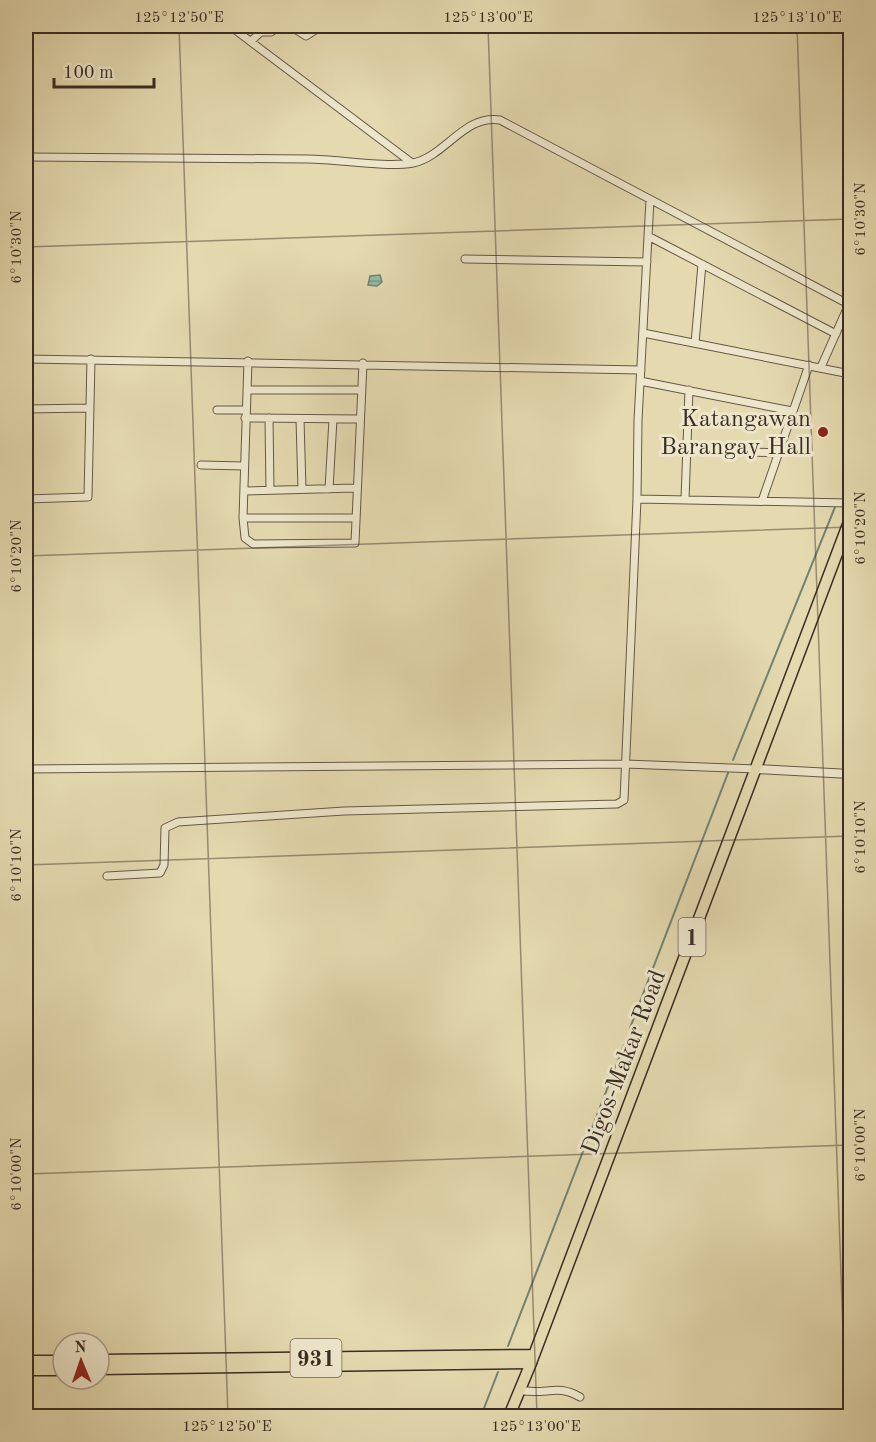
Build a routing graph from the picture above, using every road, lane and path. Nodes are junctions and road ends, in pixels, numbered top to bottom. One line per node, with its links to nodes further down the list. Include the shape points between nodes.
1 (230, 26): 6 (street)
2 (278, 26): 5 (street, via 271,32)
3 (290, 26): 4 (street, via 306,36)
4 (321, 26)
5 (262, 29): 6 (street)
6 (251, 41): 8 (street)
7 (26, 157): 8 (street)
8 (412, 163): 9 (street, via 477,122 494,119)
9 (650, 200): 10 (street); 14 (street)
10 (648, 236): 12 (street); 13 (street)
11 (465, 259): 12 (street)
12 (647, 261): 15 (street)
13 (702, 264): 16 (street); 17 (street)
14 (850, 305): 16 (street)
15 (643, 333): 17 (street); 24 (street)
16 (836, 334): 23 (street)
17 (695, 343): 22 (street)
18 (26, 359): 19 (street)
19 (92, 359): 20 (street); 30 (street)
20 (248, 361): 21 (street); 27 (street)
21 (363, 363): 24 (street); 28 (street)
22 (808, 365): 23 (street); 33 (street)
23 (821, 367): 25 (street)
24 (641, 370): 26 (street)
25 (850, 374)
26 (640, 381): 29 (street); 49 (street)
27 (247, 390): 28 (street); 34 (street)
28 (361, 390): 38 (street)
29 (689, 390): 33 (street); 39 (street)
30 (90, 408): 31 (street); 48 (street, via 88,497)
31 (26, 409)
32 (217, 410): 34 (street)
33 (792, 411): 40 (street)
34 (245, 414): 35 (street); 42 (street)
35 (269, 418): 36 (street); 46 (street)
36 (300, 419): 37 (street); 44 (street)
37 (333, 419): 38 (street); 45 (street)
38 (359, 419): 43 (street)
39 (687, 449): 40 (street); 50 (street)
40 (777, 453): 51 (street)
41 (201, 465): 42 (street)
42 (244, 466): 47 (street)
43 (355, 488): 45 (street); 54 (street)
44 (302, 489): 45 (street); 46 (street)
45 (330, 489)
46 (270, 490): 47 (street)
47 (244, 491): 53 (street)
48 (26, 499)
49 (637, 499): 50 (street); 56 (street)
50 (685, 500): 51 (street)
51 (762, 501): 52 (street)
52 (850, 503)
53 (243, 518): 54 (street); 54 (street, via 245,538 253,544 350,544 356,541)
54 (354, 518)
55 (850, 519): 58 (main road, Digos-Makar Road / 1)
56 (626, 764): 57 (street); 58 (street); 60 (street, via 624,800 617,804 344,811 178,822 165,828 164,865 160,873)
57 (26, 769)
58 (756, 769): 59 (street); 61 (main road, Digos-Makar Road / 1)
59 (850, 774)
60 (107, 876)
61 (532, 1359): 62 (main road, 931); 65 (main road, 931); 68 (main road, Digos-Makar Road / 1)
62 (111, 1360)
63 (26, 1361): 64 (main road)
64 (51, 1361)
65 (111, 1369)
66 (26, 1370): 67 (main road)
67 (51, 1370)
68 (519, 1390): 69 (street, via 538,1393 563,1388); 70 (main road, Digos-Makar Road / 1)
69 (580, 1397)
70 (509, 1416)

